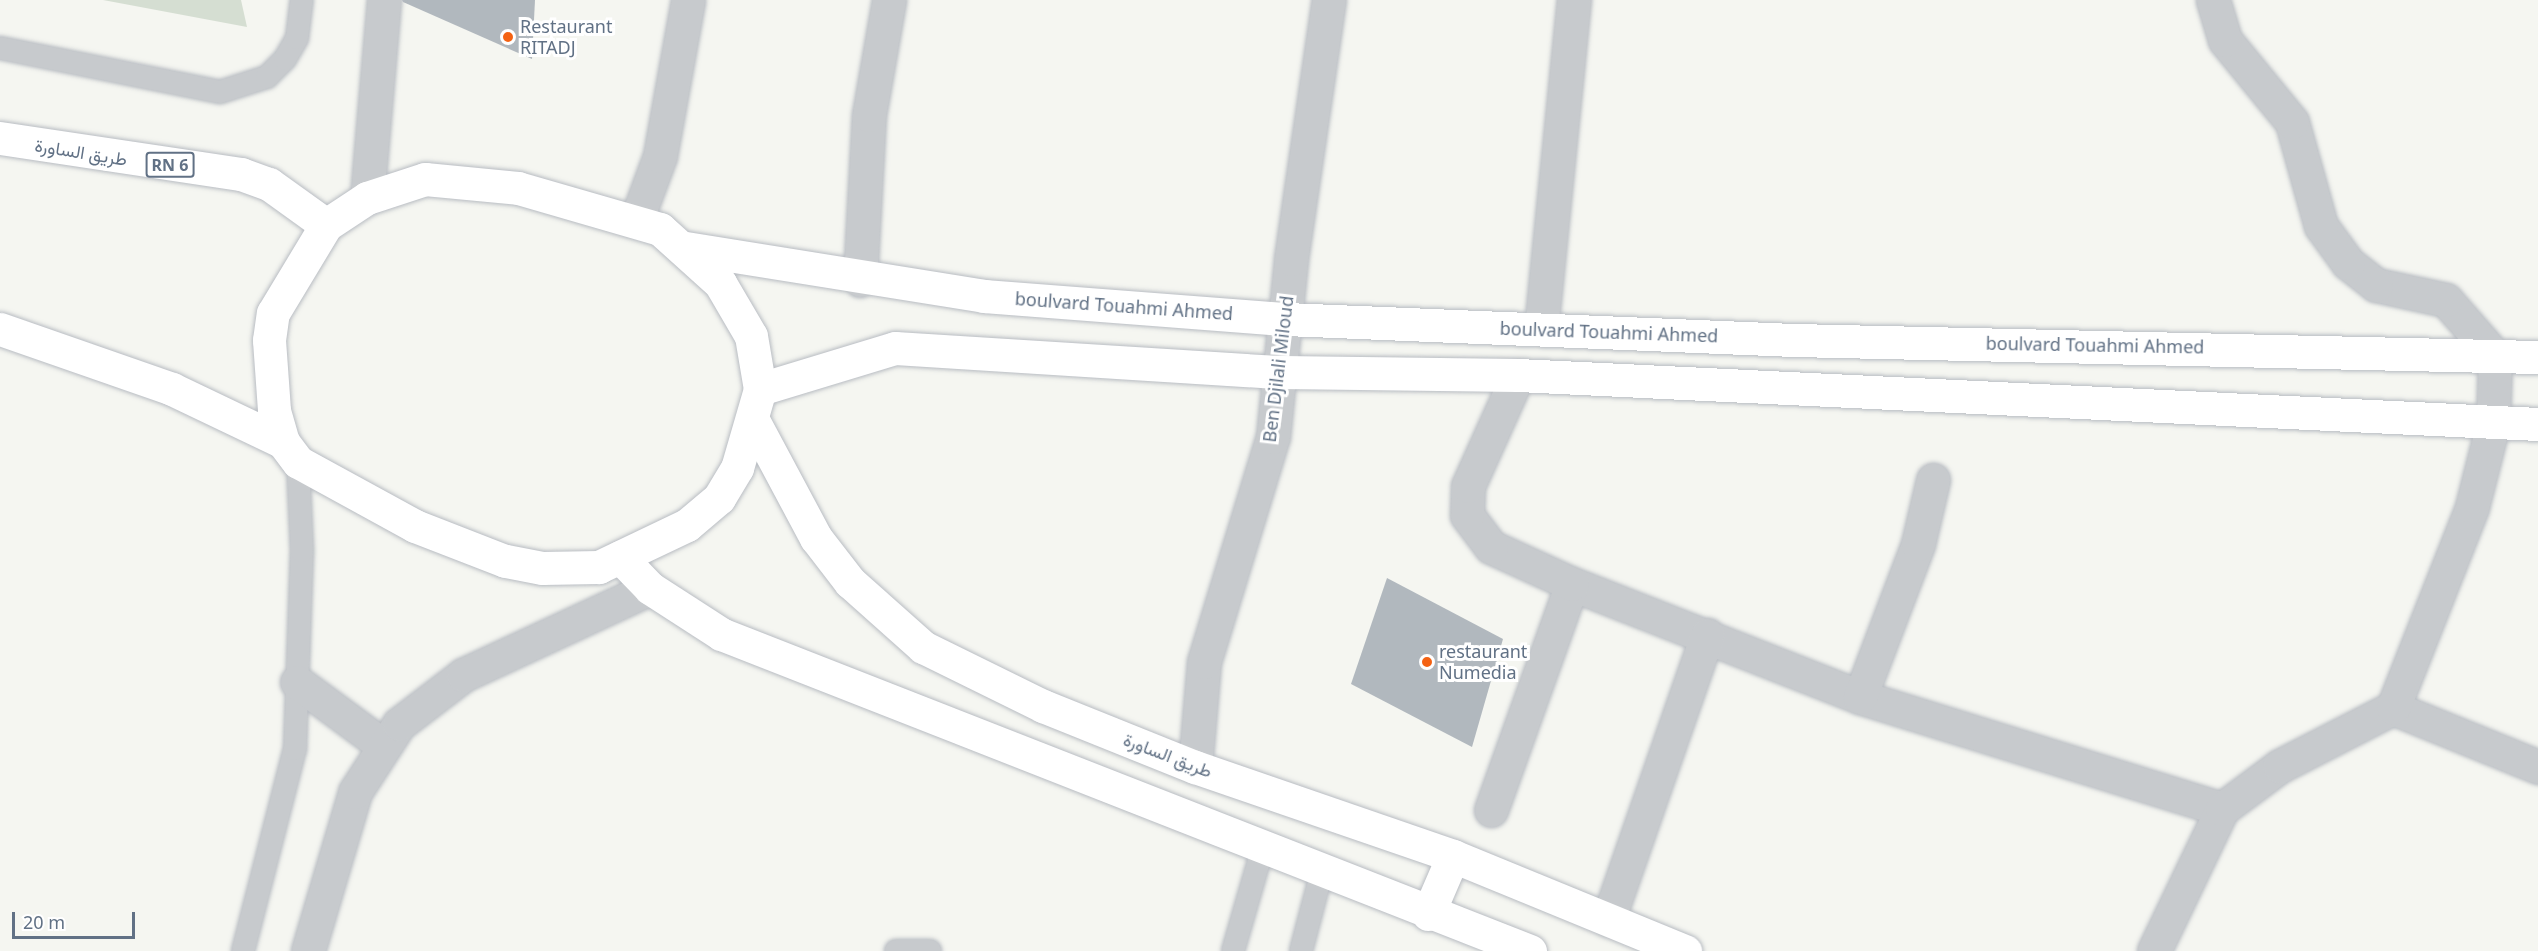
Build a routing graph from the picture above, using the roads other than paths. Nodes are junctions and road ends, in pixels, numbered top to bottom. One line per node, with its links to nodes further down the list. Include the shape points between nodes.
1 (302, 0): 8 (lane, via 297,38 285,59 267,77 220,92)
2 (384, 0): 10 (street)
3 (688, 0): 11 (street, via 660,156)
4 (889, 0): 14 (street, via 868,115)
5 (1329, 0): 15 (street, Ben Djilali Miloud)
6 (1574, 0): 17 (street)
7 (2213, 0): 18 (street, via 2225,40 2292,122 2321,226 2348,263 2376,285 2446,300)
8 (0, 48)
9 (0, 138): 12 (main road, طريق الساورة / RN 6, via 241,174 269,184)
10 (368, 198): 11 (main road, via 425,179 457,180 518,188); 12 (main road)
11 (636, 221): 13 (main road, via 660,229)
12 (326, 225): 26 (main road, via 273,313 270,377)
13 (686, 248): 14 (main road, boulvard Touahmi Ahmed); 22 (main road, via 737,305 751,336)
14 (860, 280): 15 (main road, boulvard Touahmi Ahmed, via 984,296)
15 (1286, 319): 17 (main road, boulvard Touahmi Ahmed); 20 (street, Ben Djilali Miloud)
16 (0, 329): 26 (main road, via 172,389)
17 (1541, 329): 18 (main road, boulvard Touahmi Ahmed)
18 (2494, 356): 19 (main road, boulvard Touahmi Ahmed); 25 (street)
19 (2538, 357)
20 (1281, 372): 21 (main road); 22 (main road, via 896,348); 38 (street, Ben Djilali Miloud, via 1273,437 1204,662)
21 (1518, 375): 25 (main road); 29 (street, via 1468,486 1467,515 1491,547)
22 (760, 389): 23 (main road)
23 (754, 422): 28 (main road, via 719,498 655,545); 32 (main road, طريق الساورة, via 816,538 850,582 923,647)
24 (2538, 423): 25 (main road)
25 (2493, 424): 36 (street, via 2472,507)
26 (290, 452): 28 (main road, via 415,526 505,561 542,568 599,567); 33 (lane, via 302,551)
27 (1933, 480): 34 (street, via 1918,544)
28 (620, 557): 30 (main road)
29 (1572, 584): 31 (street); 41 (street)
30 (650, 588): 35 (main road, via 721,634); 37 (street, via 440,689)
31 (1707, 634): 34 (street); 46 (street)
32 (951, 663): 35 (main road); 38 (main road, طريق الساورة, via 997,688)
33 (297, 682): 37 (street); 47 (lane, via 288,788)
34 (1860, 698): 40 (street)
35 (916, 707): 42 (main road)
36 (2392, 708): 39 (street); 40 (street, via 2280,766)
37 (381, 744): 48 (street, via 355,792)
38 (1195, 767): 43 (main road, طريق الساورة)
39 (2538, 767)
40 (2222, 808): 55 (street)
41 (1491, 810)
42 (1263, 847): 44 (main road); 51 (lane)
43 (1453, 856): 45 (main road); 46 (main road, طريق الساورة)
44 (1322, 871): 45 (main road); 52 (lane)
45 (1428, 914): 53 (main road)
46 (1608, 920): 54 (main road, طريق الساورة)
47 (243, 951)
48 (308, 951)
49 (896, 951): 50 (lane)
50 (930, 951)
51 (1233, 951)
52 (1301, 951)
53 (1530, 951)
54 (1685, 951)
55 (2154, 951)

